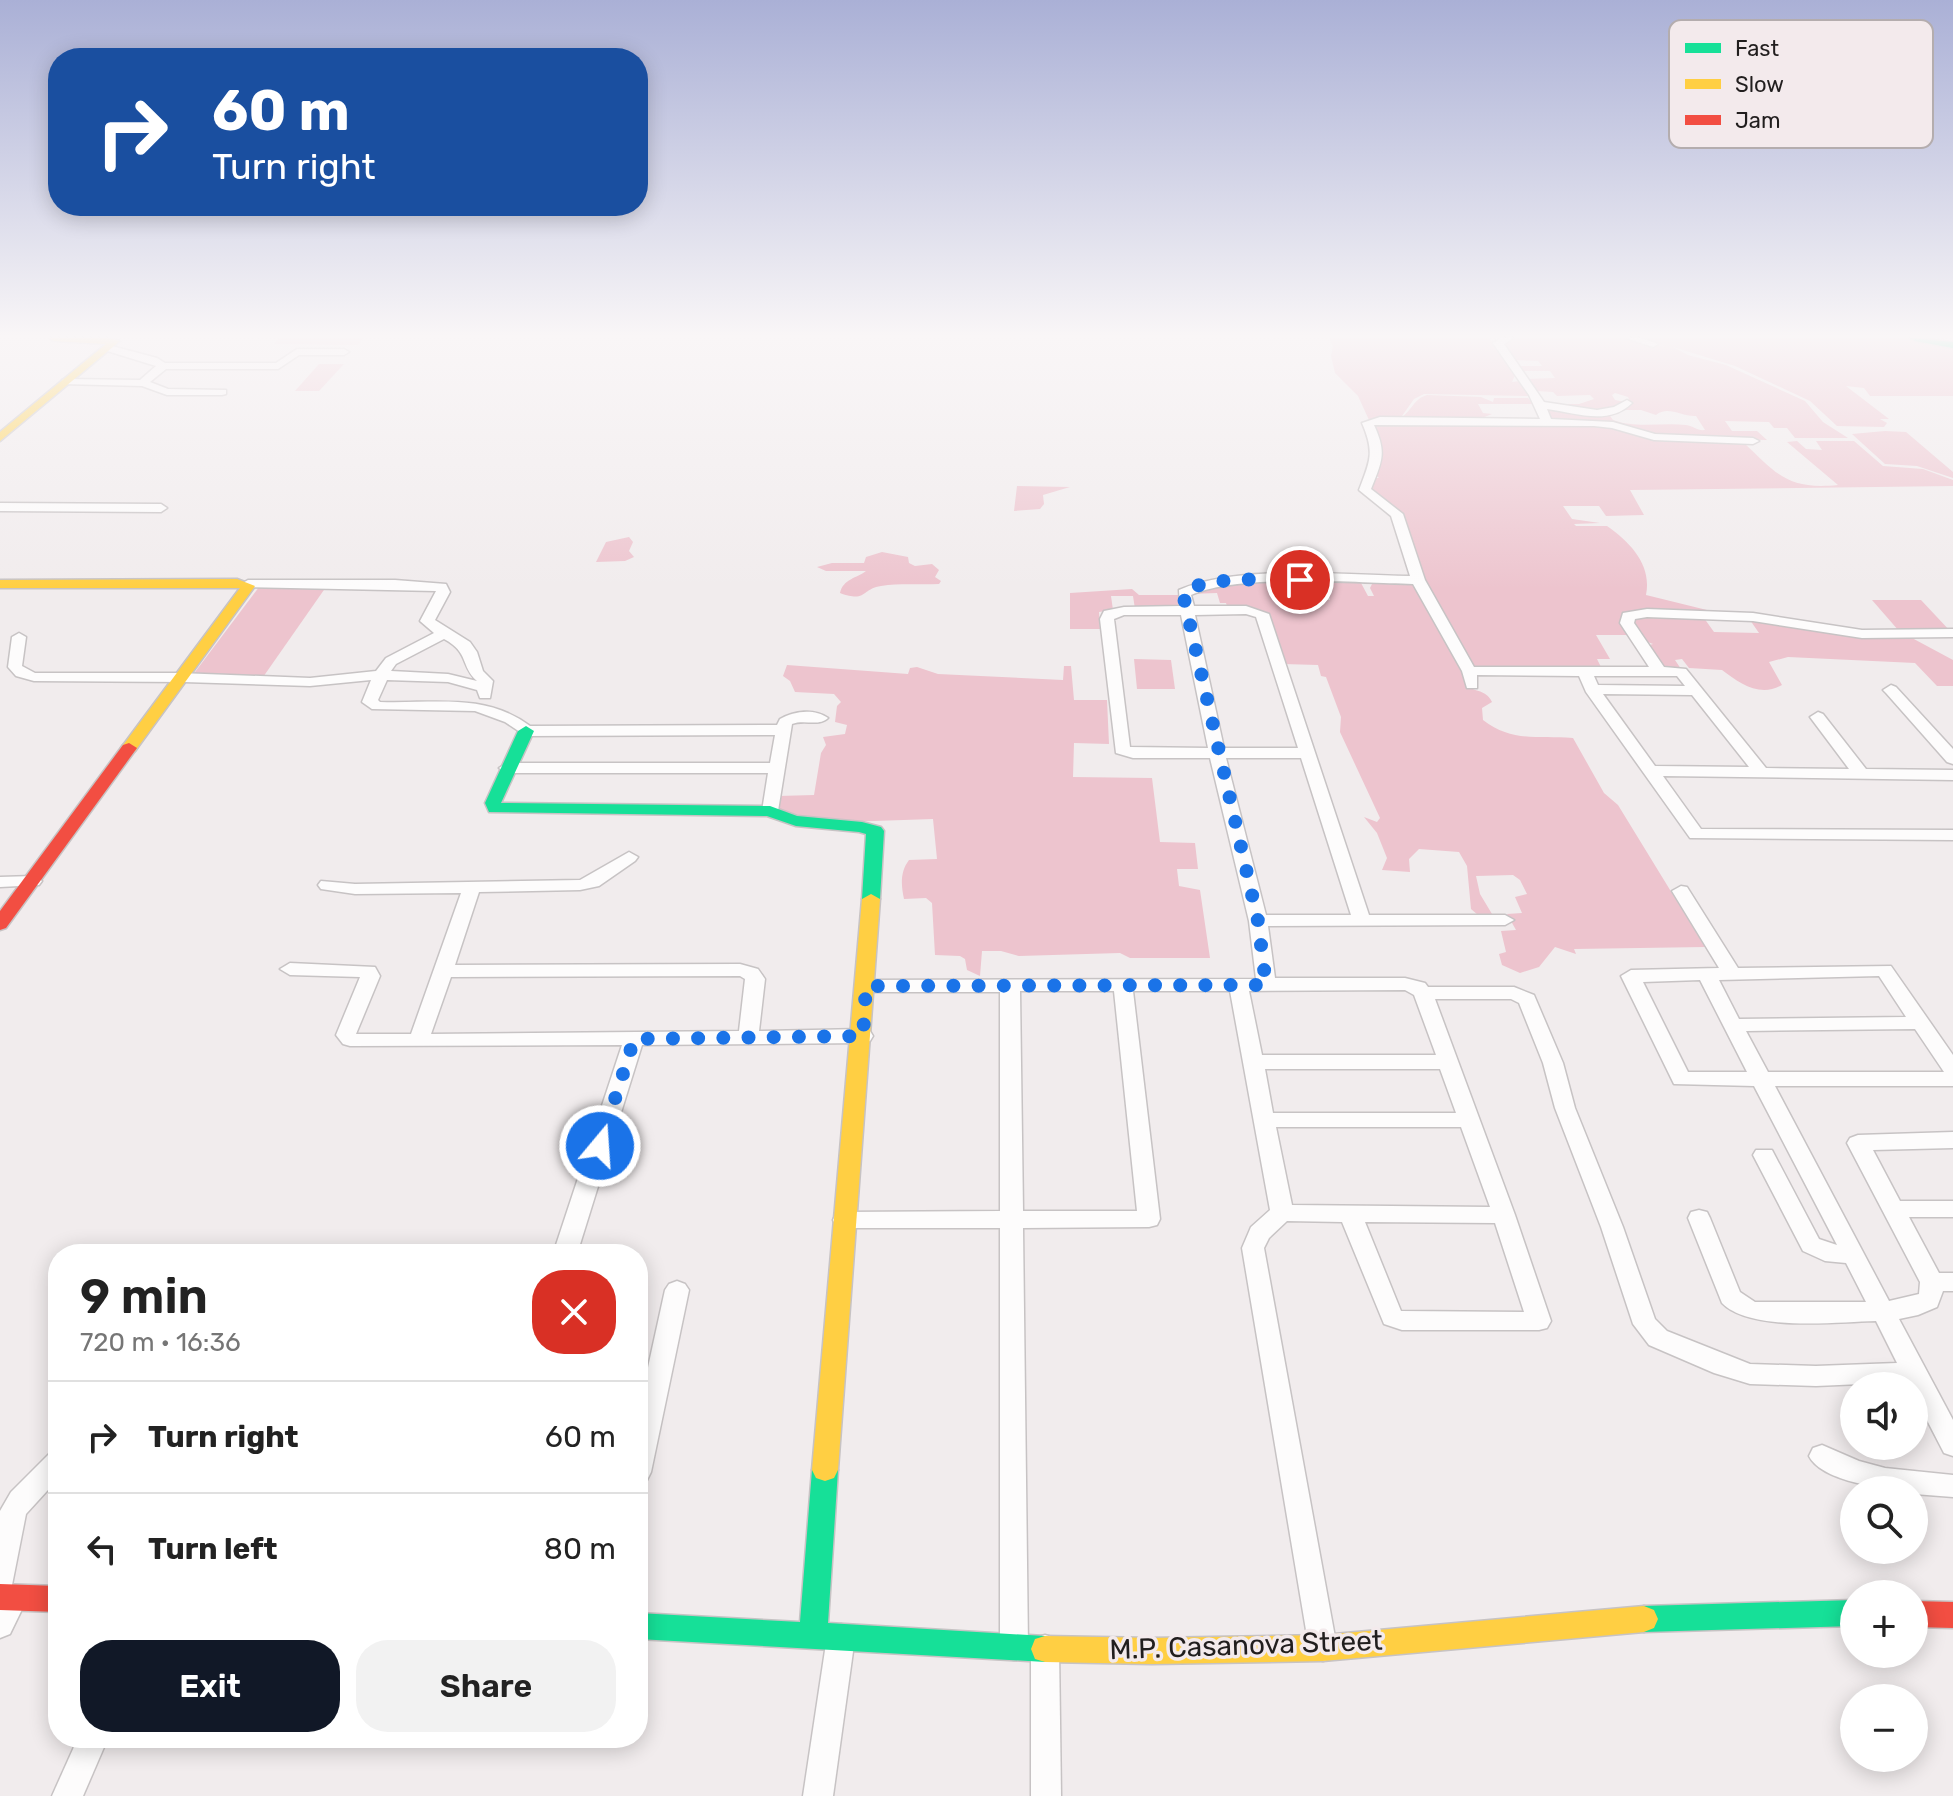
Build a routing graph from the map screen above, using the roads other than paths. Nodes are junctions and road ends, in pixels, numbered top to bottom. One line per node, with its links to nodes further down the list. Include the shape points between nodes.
1 (19, 422): 5 (main road)
2 (1372, 422): 9 (street, via 1368,423 1379,451 1364,489 1397,514)
3 (1530, 422): 4 (street)
4 (1546, 422): 6 (street, via 1607,424 1667,439)
5 (0, 438)
6 (1753, 441)
7 (0, 507): 8 (street)
8 (161, 508)
9 (1418, 580): 12 (street, via 1224,582 1185,591); 16 (street, via 1471,678)
10 (0, 584): 11 (main road)
11 (248, 584): 13 (street, via 441,587 427,618); 19 (main road)
12 (1186, 612): 29 (street); 29 (street, via 1109,614 1119,747 1133,753); 30 (street, via 1262,614)
13 (446, 632): 18 (street, via 391,661); 20 (street, via 474,656)
14 (1953, 633): 17 (street, via 1862,634 1753,617 1628,616 1626,622)
15 (19, 637): 19 (street, via 15,667 34,677)
16 (1584, 671): 17 (street); 21 (street)
17 (1659, 671): 23 (street, via 1683,673)
18 (381, 675): 19 (street, via 310,682); 20 (street, via 448,678); 24 (street, via 370,702 377,706 462,705)
19 (178, 678): 40 (main road)
20 (484, 687): 24 (street)
21 (1592, 689): 23 (street); 33 (street)
22 (1891, 690): 35 (street)
23 (1697, 691): 34 (street)
24 (486, 711): 28 (street, via 500,711)
25 (1818, 717): 36 (street)
26 (820, 718): 27 (street, via 792,717)
27 (783, 730): 28 (street); 32 (street)
28 (526, 731): 31 (main road)
29 (1217, 753): 30 (street); 46 (street)
30 (1307, 753): 47 (street)
31 (507, 768): 32 (street); 37 (main road, via 493,803 502,810)
32 (778, 768): 37 (street)
33 (1653, 771): 34 (street); 38 (street, via 1696,834)
34 (1760, 771): 36 (street)
35 (1952, 772): 36 (street)
36 (1861, 773)
37 (770, 811): 54 (main road, via 800,825 851,825 875,831)
38 (1953, 835)
39 (629, 857): 43 (street, via 580,885)
40 (33, 881): 41 (street); 48 (main road)
41 (0, 882)
42 (327, 885): 43 (street)
43 (472, 887): 50 (street)
44 (1681, 891): 51 (street)
45 (1505, 920): 47 (street)
46 (1258, 921): 47 (street); 53 (street)
47 (1362, 921)
48 (0, 924)
49 (290, 969): 64 (street, via 368,971 346,1035 360,1041)
50 (444, 971): 62 (street, via 740,970 755,979); 64 (street)
51 (1732, 973): 52 (street); 59 (street, via 1884,970)
52 (1706, 974): 60 (street); 68 (street, via 1631,976 1681,1079)
53 (1266, 985): 57 (street); 58 (street, via 1405,984)
54 (866, 986): 56 (street); 61 (main road)
55 (1123, 986): 56 (street); 57 (street); 80 (street, via 1149,1219)
56 (1010, 987): 80 (street)
57 (1239, 987): 65 (street)
58 (1423, 993): 66 (street); 88 (street, via 1514,993 1527,999 1645,1324 1658,1338 1750,1374)
59 (1921, 1023): 60 (street); 67 (street)
60 (1734, 1025): 68 (street)
61 (863, 1036): 62 (street); 81 (main road)
62 (748, 1037): 63 (street)
63 (634, 1039): 64 (street); 82 (street)
64 (418, 1041)
65 (1253, 1062): 66 (street); 70 (street)
66 (1448, 1062): 71 (street)
67 (1953, 1070)
68 (1761, 1078): 69 (street); 83 (street)
69 (1953, 1079)
70 (1264, 1120): 71 (street); 76 (street)
71 (1469, 1120): 78 (street)
72 (1953, 1140): 74 (street, via 1858,1143)
73 (1764, 1155): 83 (street, via 1811,1245 1819,1252)
74 (1891, 1209): 75 (street); 84 (street)
75 (1953, 1209)
76 (1282, 1213): 77 (street); 105 (street, via 1259,1233 1253,1248)
77 (1351, 1215): 78 (street); 78 (street, via 1392,1317 1539,1321)
78 (1504, 1215)
79 (1699, 1218): 86 (street, via 1737,1304 1752,1311)
80 (1011, 1219): 81 (street); 103 (street)
81 (844, 1220): 102 (main road)
82 (568, 1244)
83 (1852, 1254): 86 (street)
84 (1942, 1282): 86 (street, via 1927,1302)
85 (677, 1290): 90 (street)
86 (1882, 1312): 87 (street)
87 (1913, 1372)
88 (1840, 1375)
89 (1928, 1399): 91 (street)
90 (648, 1425)
91 (1953, 1445)
92 (1822, 1456): 94 (street, via 1853,1472 1897,1483)
93 (48, 1472): 95 (street, via 13,1512)
94 (1953, 1486)
95 (5, 1592): 96 (main road); 100 (street)
96 (48, 1598)
97 (1840, 1613): 105 (main road, M.P. Casanova Street, via 1520,1628)
98 (1928, 1614): 99 (main road)
99 (1953, 1615)
100 (0, 1625)
101 (648, 1627): 102 (main road, M.P. Casanova Street)
102 (827, 1636): 103 (main road, M.P. Casanova Street); 108 (street)
103 (1014, 1647): 104 (main road, M.P. Casanova Street)
104 (1045, 1648): 105 (main road, M.P. Casanova Street); 109 (street)
105 (1323, 1648)
106 (89, 1748): 107 (street)
107 (67, 1796)
108 (818, 1796)
109 (1046, 1796)

